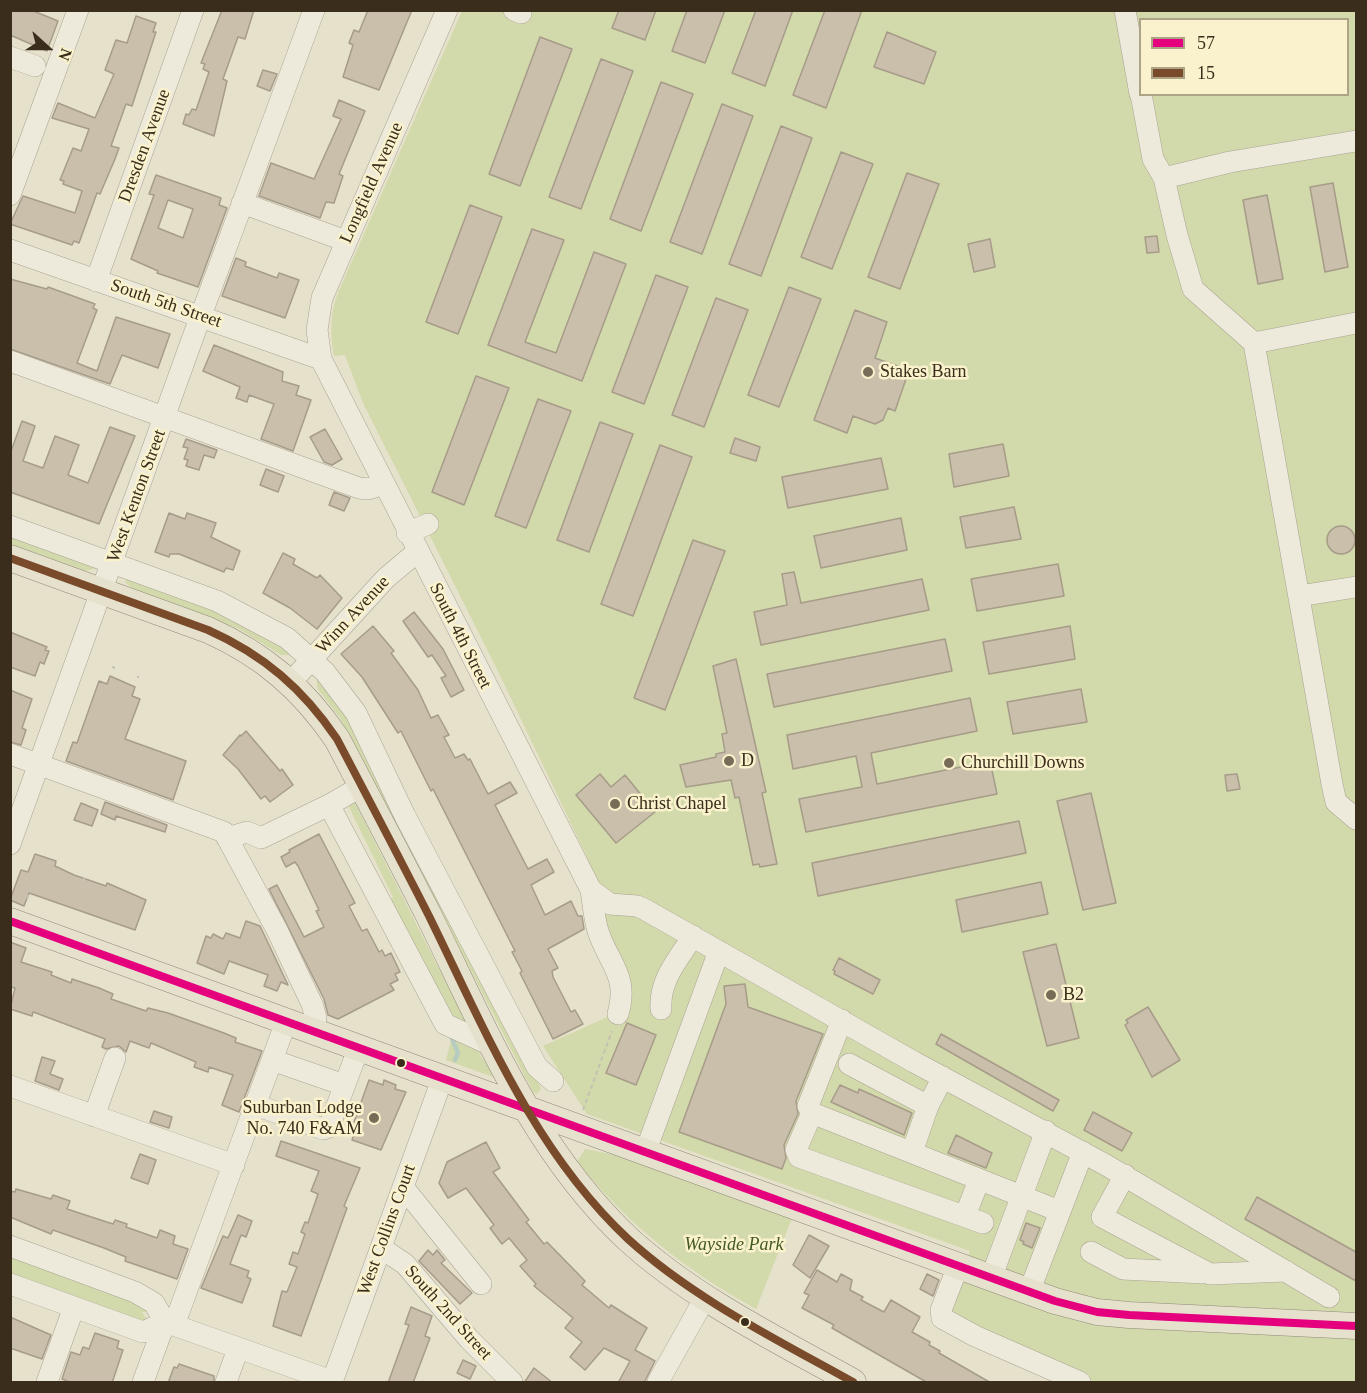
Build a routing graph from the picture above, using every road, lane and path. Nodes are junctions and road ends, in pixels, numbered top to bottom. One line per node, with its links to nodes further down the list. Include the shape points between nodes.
1 (78, 10): 12 (street)
2 (193, 10): 16 (street, Dresden Avenue)
3 (314, 10): 13 (street, West Kenton Street)
4 (447, 10): 14 (street, Longfield Avenue)
5 (1125, 10): 8 (street)
6 (10, 57): 7 (street)
7 (35, 66)
8 (1139, 88)
9 (1140, 96): 11 (street, via 1153,159)
10 (1356, 141): 11 (street, via 1230,162)
11 (1164, 178): 19 (street, via 1193,289)
12 (10, 195)
13 (242, 203): 14 (street); 17 (street, West Kenton Street)
14 (346, 241): 20 (street, Longfield Avenue, via 319,311)
15 (10, 250): 16 (street, South 5th Street)
16 (96, 280): 17 (street, South 5th Street)
17 (201, 318): 20 (street, South 5th Street); 22 (street, West Kenton Street)
18 (1356, 323): 19 (street)
19 (1254, 343): 32 (street)
20 (321, 359): 23 (street, South 4th Street)
21 (10, 361): 22 (street)
22 (166, 418): 23 (street, via 358,488); 29 (street, West Kenton Street)
23 (383, 484): 26 (street, South 4th Street)
24 (428, 524): 26 (street)
25 (10, 526): 29 (street)
26 (408, 533): 27 (street, South 4th Street)
27 (417, 552): 33 (street, Winn Avenue, via 386,578); 45 (street, South 4th Street)
28 (10, 558): 31 (main road)
29 (113, 562): 31 (street, West Kenton Street); 33 (street, via 218,601 287,638)
30 (1356, 587): 32 (street)
31 (103, 592): 34 (main road, via 236,642); 36 (street, West Kenton Street)
32 (1299, 596): 39 (street, via 1336,802)
33 (312, 659): 34 (street, Winn Avenue); 64 (street, via 356,713 405,816 537,1067)
34 (291, 682): 37 (main road, via 321,716)
35 (10, 754): 36 (street)
36 (39, 765): 40 (street, via 220,831); 41 (street, West Kenton Street)
37 (362, 786): 38 (street); 56 (main road)
38 (329, 805): 40 (street, via 261,838 247,832); 56 (street, via 445,1024)
39 (1356, 819)
40 (227, 838): 54 (street, via 312,1004 316,1018)
41 (10, 844)
42 (85, 877): 43 (path)
43 (83, 882)
44 (31, 888): 46 (path)
45 (591, 890): 48 (street, South 4th Street, via 610,904 637,906); 51 (street, via 598,931 624,995)
46 (27, 899)
47 (10, 921): 53 (main road)
48 (693, 936): 49 (street); 50 (street, via 660,992)
49 (719, 951): 52 (street); 76 (street)
50 (661, 1009)
51 (618, 1014): 71 (path)
52 (842, 1020): 55 (street); 58 (street)
53 (286, 1022): 54 (main road); 60 (street)
54 (312, 1031): 57 (main road)
55 (866, 1035): 61 (street); 63 (street)
56 (493, 1046): 69 (main road)
57 (359, 1047): 62 (main road); 65 (street)
58 (829, 1054): 61 (street); 70 (street, via 808,1106)
59 (115, 1058): 72 (street)
60 (272, 1060): 65 (street); 67 (street)
61 (849, 1064): 68 (street)
62 (443, 1077): 69 (main road); 80 (street, West Collins Court)
63 (943, 1077): 68 (street); 73 (street)
64 (553, 1081)
65 (344, 1085): 67 (street, via 329,1126 323,1129)
66 (10, 1086): 72 (street)
67 (256, 1105): 77 (street)
68 (928, 1106): 74 (street)
69 (527, 1109): 76 (main road); 94 (main road, via 554,1154 595,1206 645,1252)
70 (812, 1113): 74 (street); 79 (street, via 796,1150 799,1157 974,1220)
71 (582, 1114)
72 (94, 1116): 77 (street)
73 (1046, 1131): 75 (street); 81 (street)
74 (912, 1152): 79 (street)
75 (1083, 1152): 78 (street); 82 (street)
76 (645, 1154): 86 (main road)
77 (234, 1166): 96 (street)
78 (1125, 1175): 87 (street); 88 (street, via 1102,1216)
79 (979, 1180): 81 (street)
80 (403, 1187): 84 (street, West Collins Court); 91 (street)
81 (1020, 1196): 82 (street); 89 (street)
82 (1059, 1211): 92 (street)
83 (10, 1246): 96 (street, via 135,1292 154,1303)
84 (381, 1248): 99 (street, West Collins Court); 100 (street, South 2nd Street, via 405,1264 469,1340)
85 (1091, 1252): 88 (street, via 1122,1269)
86 (958, 1266): 89 (main road); 106 (street, via 940,1310 942,1318)
87 (1286, 1271): 88 (street); 93 (street)
88 (1210, 1274)
89 (990, 1278): 92 (main road)
90 (10, 1284): 95 (street)
91 (481, 1284)
92 (1029, 1292): 97 (main road, via 1097,1312)
93 (1329, 1297)
94 (705, 1298): 104 (street); 105 (main road)
95 (74, 1307): 96 (street, via 143,1332); 101 (street)
96 (170, 1324): 98 (street); 102 (street)
97 (1356, 1326)
98 (238, 1349): 99 (street); 103 (street)
99 (332, 1382)
100 (512, 1382)
101 (47, 1383)
102 (142, 1383)
103 (226, 1383)
104 (658, 1383)
105 (854, 1383)
106 (1080, 1383)

